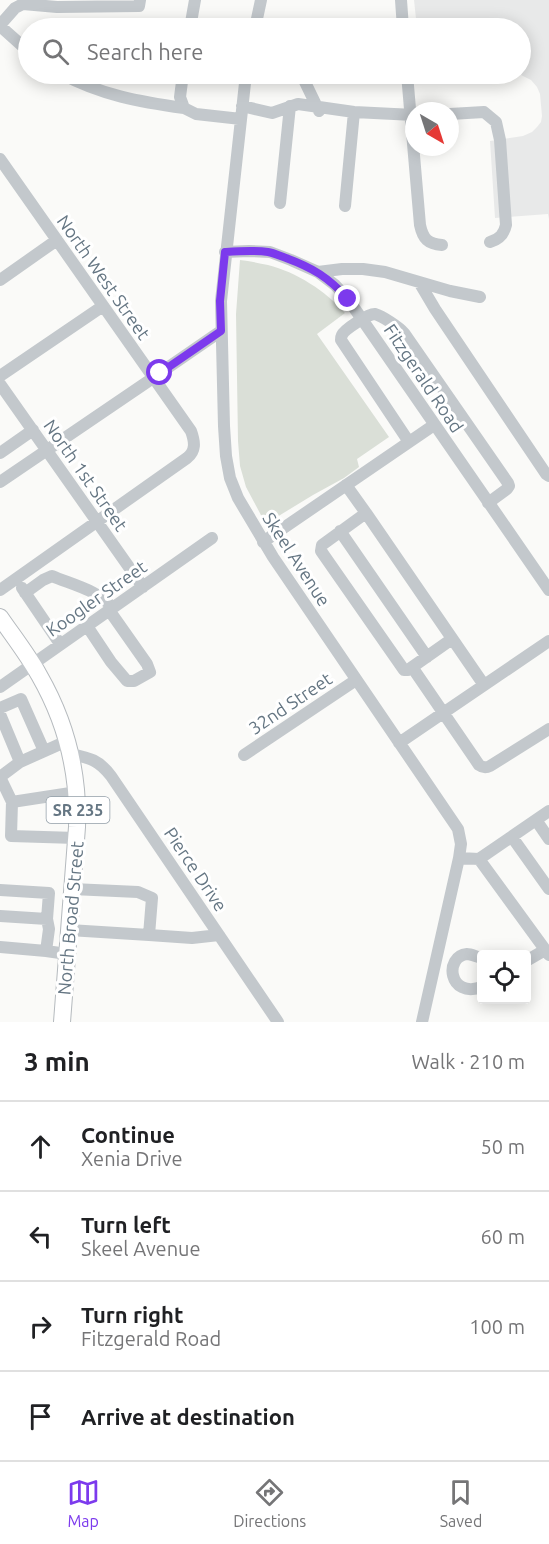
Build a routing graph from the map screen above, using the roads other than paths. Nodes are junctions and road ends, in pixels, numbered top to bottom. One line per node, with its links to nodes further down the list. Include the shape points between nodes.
1 (140, 0): 8 (street, via 139,6 23,4)
2 (195, 0): 5 (street)
3 (261, 0): 6 (street)
4 (401, 0): 7 (street)
5 (192, 18)
6 (257, 18)
7 (402, 18)
8 (0, 26): 9 (street)
9 (18, 42)
10 (81, 84): 18 (street, via 139,102)
11 (182, 84): 18 (street)
12 (245, 84): 16 (street, Skeel Avenue)
13 (306, 84): 19 (street)
14 (408, 84): 15 (street)
15 (410, 102)
16 (243, 106): 17 (street, via 272,113); 23 (street, Skeel Avenue)
17 (290, 106): 19 (street, via 298,104); 26 (street)
18 (184, 108): 23 (street, via 196,114)
19 (319, 110): 20 (street)
20 (354, 112): 22 (street); 27 (street)
21 (459, 113): 29 (street, via 484,112 496,122 506,225 501,236)
22 (405, 115)
23 (241, 119): 31 (street, Skeel Avenue)
24 (415, 156): 30 (street, via 422,234 431,243)
25 (2, 168): 28 (street, North West Street)
26 (280, 203)
27 (345, 207)
28 (57, 240): 33 (street); 36 (street, North West Street)
29 (490, 242)
30 (442, 245)
31 (225, 252): 32 (street, Fitzgerald Road, via 270,252); 38 (street, Skeel Avenue)
32 (318, 272): 34 (street, via 363,269); 37 (street, Fitzgerald Road, via 335,285)
33 (0, 280)
34 (419, 282): 35 (street); 47 (street)
35 (480, 297)
36 (103, 306): 39 (street, North West Street); 40 (street)
37 (362, 319): 42 (street, Fitzgerald Road); 44 (street, via 345,331 341,340); 50 (street, via 374,314 401,330 507,483 507,489)
38 (221, 331): 39 (street); 55 (street, Skeel Avenue, via 227,465 238,498)
39 (156, 375): 45 (street); 52 (street, North West Street, via 194,439 193,454)
40 (0, 376)
41 (0, 384): 43 (street, North 1st Street)
42 (434, 425): 44 (street); 50 (street, Fitzgerald Road)
43 (33, 430): 45 (street, North 1st Street); 46 (street)
44 (409, 442): 49 (street)
45 (47, 450): 48 (street); 52 (street, North 1st Street)
46 (0, 453)
47 (549, 476)
48 (0, 482)
49 (346, 485): 51 (street); 55 (street)
50 (488, 502): 59 (street, Fitzgerald Road)
51 (366, 513): 53 (street); 64 (street)
52 (97, 522): 56 (street); 57 (street, North 1st Street)
53 (339, 531): 67 (street); 69 (street, via 322,545 321,551 404,670)
54 (212, 538): 57 (street, Koogler Street)
55 (263, 542): 70 (street, Skeel Avenue)
56 (15, 579): 58 (street); 60 (street)
57 (143, 586): 61 (street, Koogler Street)
58 (0, 590)
59 (549, 590)
60 (25, 593): 61 (street, via 52,576 95,593); 66 (street)
61 (111, 609): 63 (street, Koogler Street); 63 (street, via 150,672 127,681)
62 (0, 617): 68 (main road, North Broad Street / SR 235)
63 (87, 626): 66 (street, Koogler Street)
64 (453, 639): 67 (street); 71 (street)
65 (549, 641): 71 (street)
66 (60, 644): 68 (street, Koogler Street)
67 (427, 657): 69 (street)
68 (33, 664): 72 (street, Koogler Street); 78 (main road, North Broad Street / SR 235)
69 (412, 667): 74 (street)
70 (356, 680): 77 (street, Skeel Avenue); 80 (street, 32nd Street)
71 (484, 685): 74 (street)
72 (0, 687)
73 (0, 708): 79 (street, via 21,699)
74 (444, 713): 76 (street, via 479,765 486,768); 77 (street)
75 (0, 714): 81 (street)
76 (549, 729)
77 (399, 743): 90 (street, Skeel Avenue, via 458,829)
78 (69, 747): 79 (street); 83 (main road, North Broad Street / SR 235); 98 (street, Pierce Drive, via 104,766)
79 (44, 751): 81 (street)
80 (244, 755)
81 (20, 762): 82 (street)
82 (0, 777): 84 (street)
83 (77, 792): 84 (street); 89 (main road, North Broad Street / SR 235)
84 (12, 802): 89 (street, via 11,836)
85 (549, 811): 86 (street)
86 (536, 820): 87 (street); 88 (street)
87 (548, 836)
88 (512, 837): 91 (street); 93 (street)
89 (76, 838): 92 (main road, North Broad Street / SR 235)
90 (459, 858): 91 (street); 109 (street, Skeel Avenue)
91 (479, 859): 102 (street)
92 (72, 889): 97 (main road, North Broad Street / SR 235); 99 (street, via 138,892 152,898)
93 (549, 889)
94 (0, 890): 96 (street, via 49,893)
95 (0, 916): 96 (street)
96 (48, 916): 97 (street); 101 (street)
97 (70, 922): 99 (street); 103 (main road, North Broad Street / SR 235)
98 (219, 934): 99 (street, via 192,938); 108 (street, Pierce Drive)
99 (149, 935)
100 (0, 947): 101 (street)
101 (46, 951): 103 (street)
102 (547, 953): 105 (street)
103 (67, 954): 107 (main road, North Broad Street / SR 235)
104 (477, 957): 106 (street, via 460,957 452,973 460,987)
105 (531, 959)
106 (477, 988)
107 (62, 1022)
108 (278, 1022)
109 (422, 1022)

